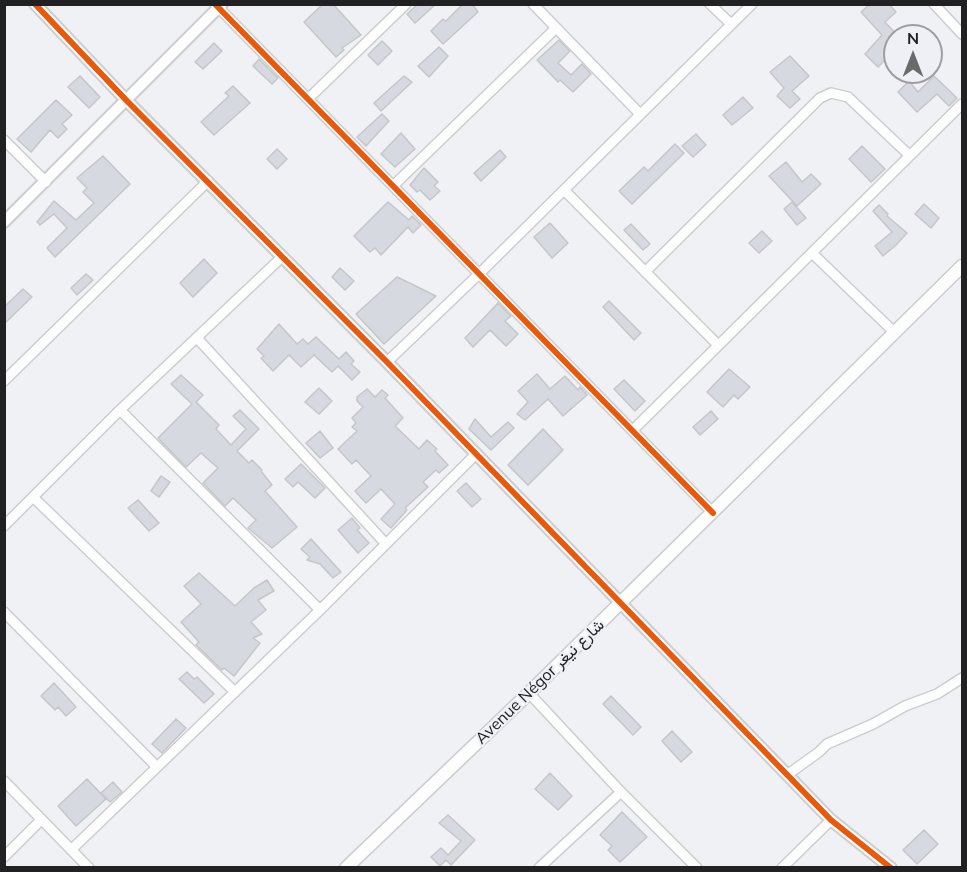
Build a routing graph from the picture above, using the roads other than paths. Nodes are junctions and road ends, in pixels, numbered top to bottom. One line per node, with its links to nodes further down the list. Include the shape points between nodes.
1 (35, 4): 12 (street)
2 (406, 4): 11 (street)
3 (533, 4): 9 (street)
4 (710, 4): 8 (street)
5 (752, 4): 8 (street)
6 (934, 4): 10 (street)
7 (219, 6): 11 (street); 12 (street)
8 (731, 24): 14 (street)
9 (556, 28): 14 (street); 19 (street)
10 (963, 34)
11 (308, 99): 19 (street)
12 (127, 101): 17 (street); 18 (street)
13 (963, 104): 16 (street)
14 (640, 114): 20 (street)
15 (4, 140): 17 (street)
16 (909, 155): 22 (street); 25 (street, via 848,97 831,93 820,98)
17 (46, 182): 21 (street)
18 (208, 182): 23 (street); 31 (street)
19 (393, 186): 26 (street)
20 (564, 190): 25 (street); 26 (street)
21 (4, 222)
22 (812, 253): 27 (street); 29 (street)
23 (282, 257): 28 (street); 30 (street)
24 (963, 266): 27 (main road, Avenue Négor شارع نيغر)
25 (645, 272): 29 (street)
26 (480, 273): 30 (street); 33 (street)
27 (894, 332): 36 (main road, Avenue Négor شارع نيغر)
28 (197, 338): 32 (street); 38 (street)
29 (718, 345): 33 (street)
30 (387, 362): 34 (street)
31 (4, 381)
32 (120, 410): 35 (street); 40 (street)
33 (633, 430): 36 (street)
34 (476, 454): 38 (street); 39 (street)
35 (34, 498): 37 (street); 43 (street)
36 (713, 513): 39 (main road, Avenue Négor شارع نيغر)
37 (4, 526)
38 (386, 544): 40 (street)
39 (620, 604): 44 (main road, Avenue Négor شارع نيغر); 46 (street)
40 (320, 610): 43 (street)
41 (4, 612): 45 (street)
42 (963, 678): 46 (street, via 937,694 827,744)
43 (235, 692): 45 (street)
44 (529, 693): 48 (street); 54 (main road, Avenue Négor شارع نيغر)
45 (157, 767): 51 (street)
46 (787, 775): 50 (street)
47 (4, 781): 49 (street)
48 (621, 792): 55 (street); 56 (street)
49 (41, 820): 51 (street); 52 (street)
50 (831, 820): 57 (street); 58 (street)
51 (71, 850): 53 (street)
52 (4, 857)
53 (88, 867)
54 (346, 867)
55 (539, 867)
56 (697, 867)
57 (782, 867)
58 (891, 867)

